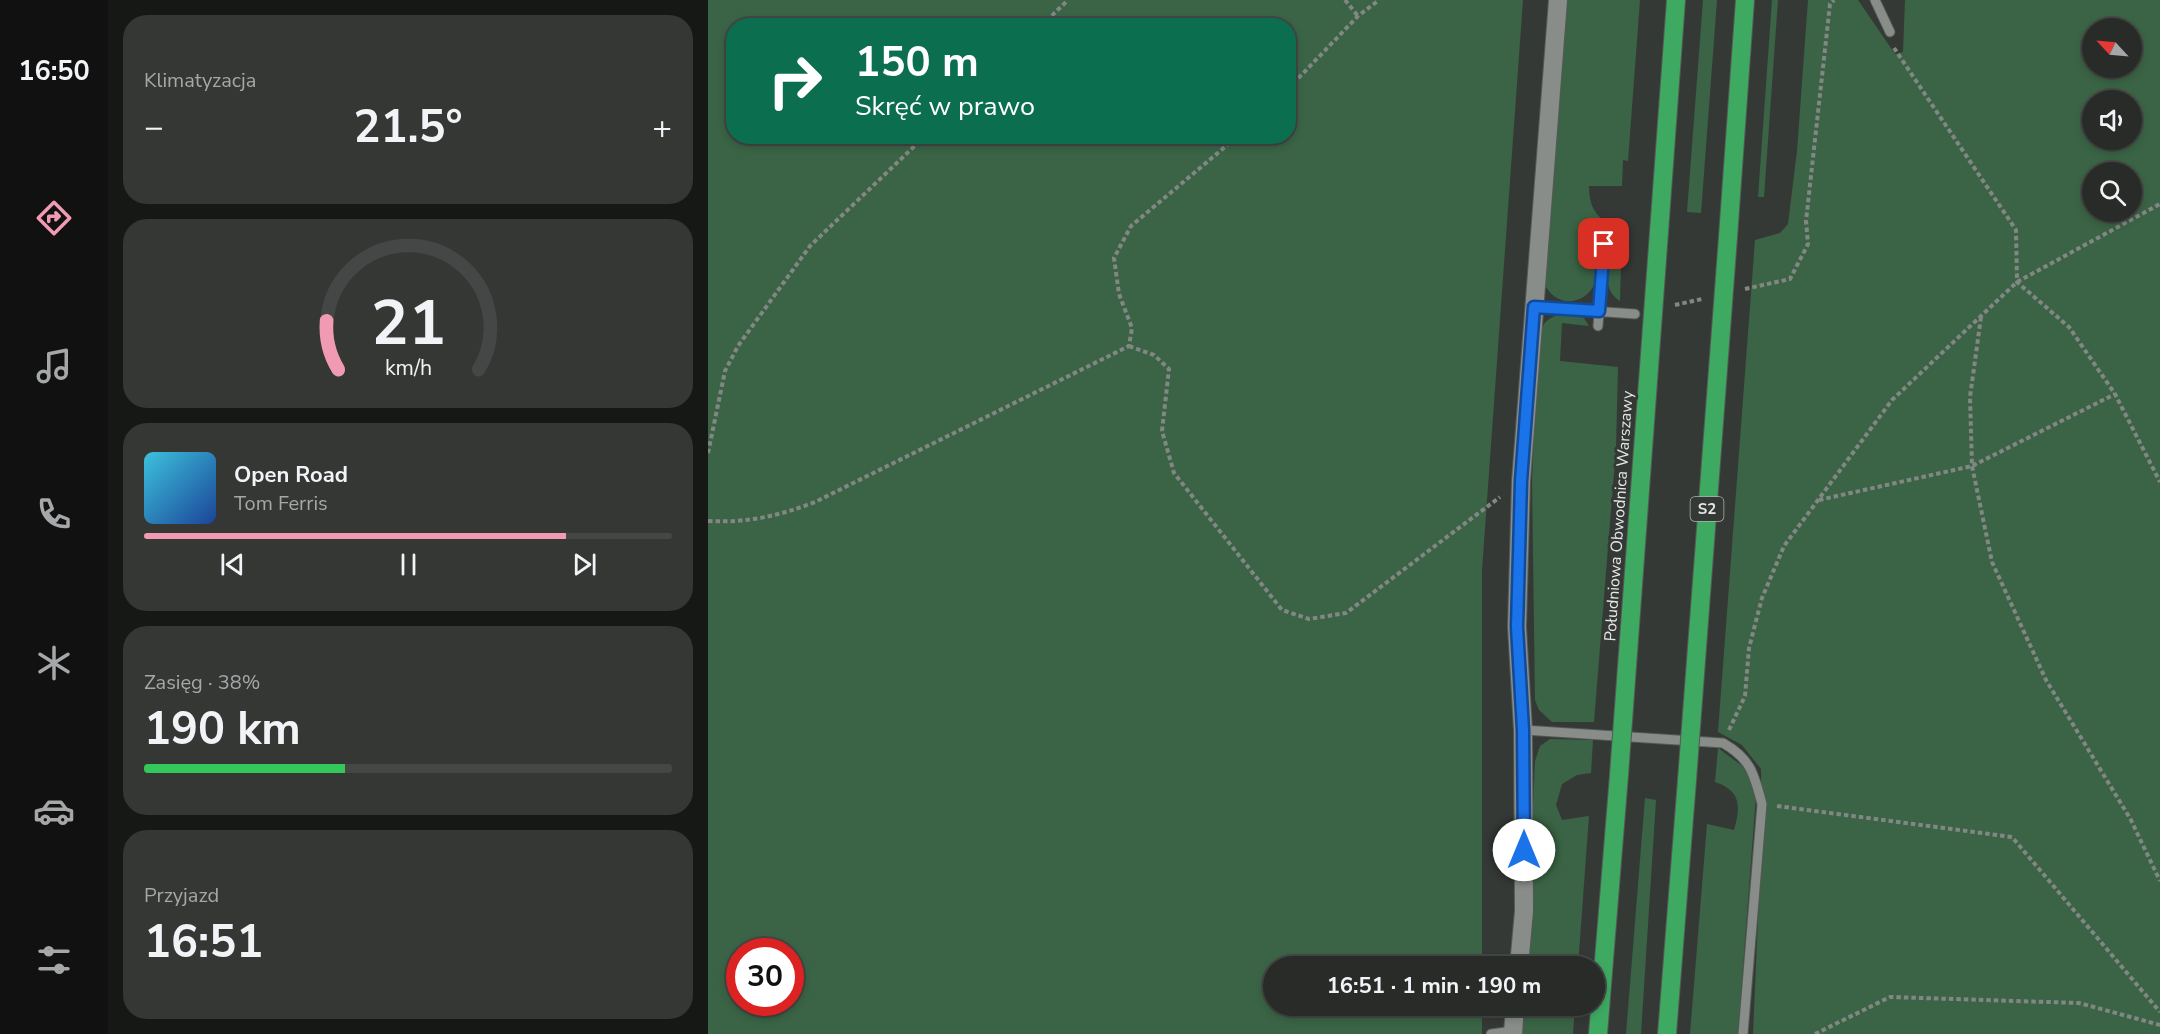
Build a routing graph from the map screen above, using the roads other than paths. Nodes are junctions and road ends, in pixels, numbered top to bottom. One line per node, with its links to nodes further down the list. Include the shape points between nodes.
1 (1558, 0): 7 (street)
2 (1676, 0): 16 (highway, Południowa Obwodnica Warszawy, bridge)
3 (1745, 0): 17 (highway, S2, bridge)
4 (1875, 0): 5 (lane)
5 (1890, 32)
6 (1604, 244): 8 (lane)
7 (1534, 307): 8 (lane); 11 (street, via 1521,481 1517,627)
8 (1599, 311): 9 (lane); 10 (lane)
9 (1635, 314)
10 (1598, 326)
11 (1523, 730): 12 (street, via 1524,911); 18 (lane, via 1722,743 1747,760 1762,804)
12 (1520, 956)
13 (1514, 1016): 14 (street)
14 (1513, 1032): 15 (lane)
15 (1491, 1034)
16 (1598, 1034)
17 (1667, 1034)
18 (1743, 1034)

